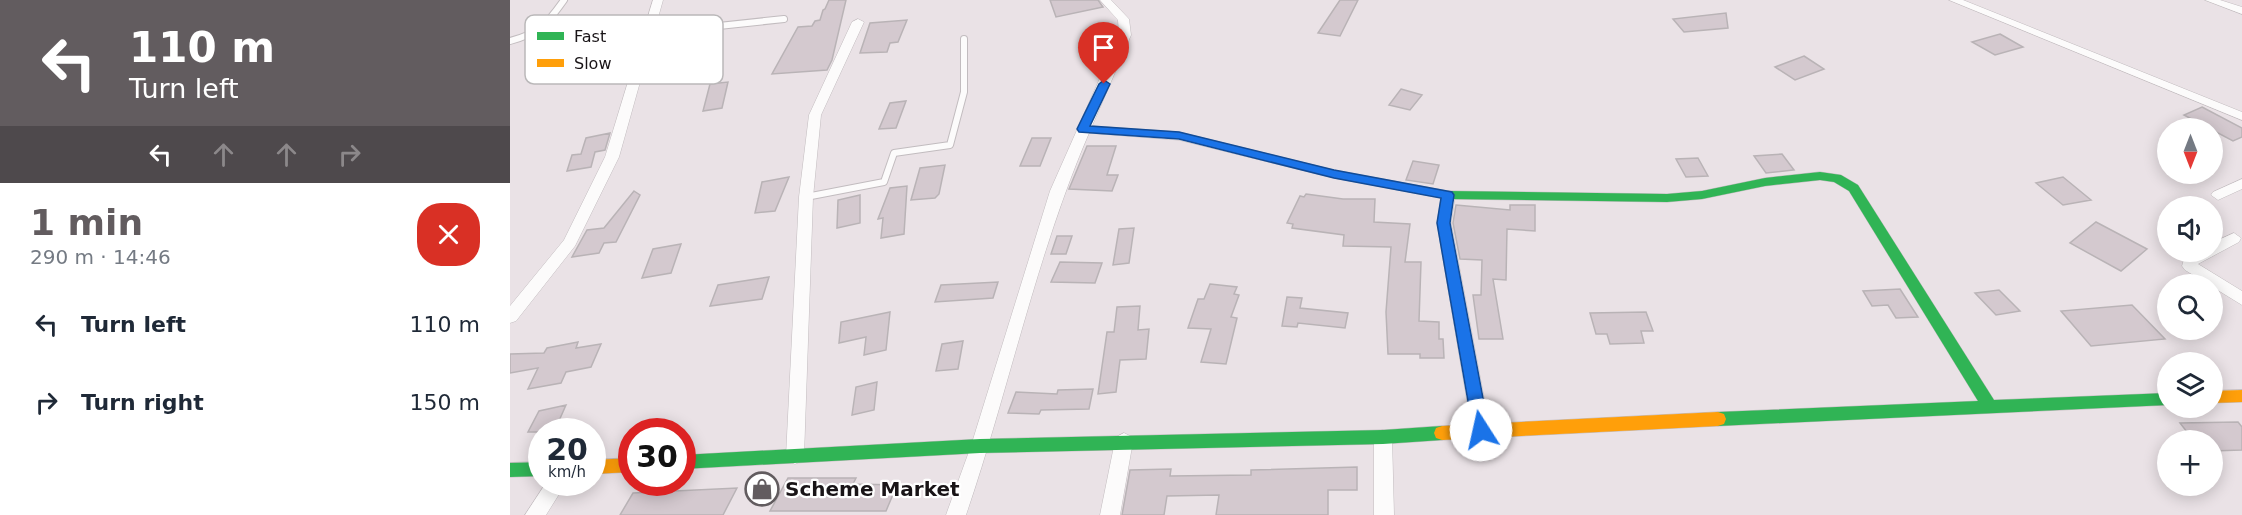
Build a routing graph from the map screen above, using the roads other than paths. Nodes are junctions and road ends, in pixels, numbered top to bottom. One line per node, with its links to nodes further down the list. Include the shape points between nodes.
1 (564, 0): 7 (lane)
2 (658, 0): 8 (street)
3 (1105, 0): 17 (street, via 1122,19 1125,35)
4 (1954, 0): 16 (street)
5 (2210, 0): 6 (street)
6 (2242, 11)
7 (554, 15)
8 (653, 15)
9 (784, 19): 11 (lane)
10 (858, 22): 21 (street, via 815,116)
11 (723, 26)
12 (525, 38): 14 (lane)
13 (964, 39): 21 (lane, via 964,92 950,146 894,153 884,182)
14 (510, 41)
15 (633, 84): 26 (street, via 612,157 570,242)
16 (2242, 116)
17 (1083, 129): 19 (street, via 1179,136 1334,174); 34 (street, via 1057,191)
18 (2242, 183): 20 (street)
19 (1448, 195): 30 (main road, via 1666,198 1790,178 1837,178 1854,188); 31 (street, via 1444,223)
20 (2218, 195)
21 (806, 197): 35 (street)
22 (2234, 238): 23 (street)
23 (2223, 244)
24 (2190, 262): 25 (street, via 2190,266)
25 (2242, 299)
26 (510, 317)
27 (2242, 396): 28 (main road)
28 (2223, 397)
29 (2157, 399): 30 (main road)
30 (1989, 406): 31 (main road)
31 (1481, 430): 32 (main road)
32 (1383, 436): 33 (main road); 43 (street)
33 (1124, 441): 34 (main road); 42 (street)
34 (980, 446): 35 (main road); 41 (street)
35 (795, 456): 36 (main road)
36 (696, 461)
37 (528, 469): 38 (main road)
38 (510, 470)
39 (548, 496): 40 (street)
40 (535, 515)
41 (956, 515)
42 (1110, 515)
43 (1384, 515)

